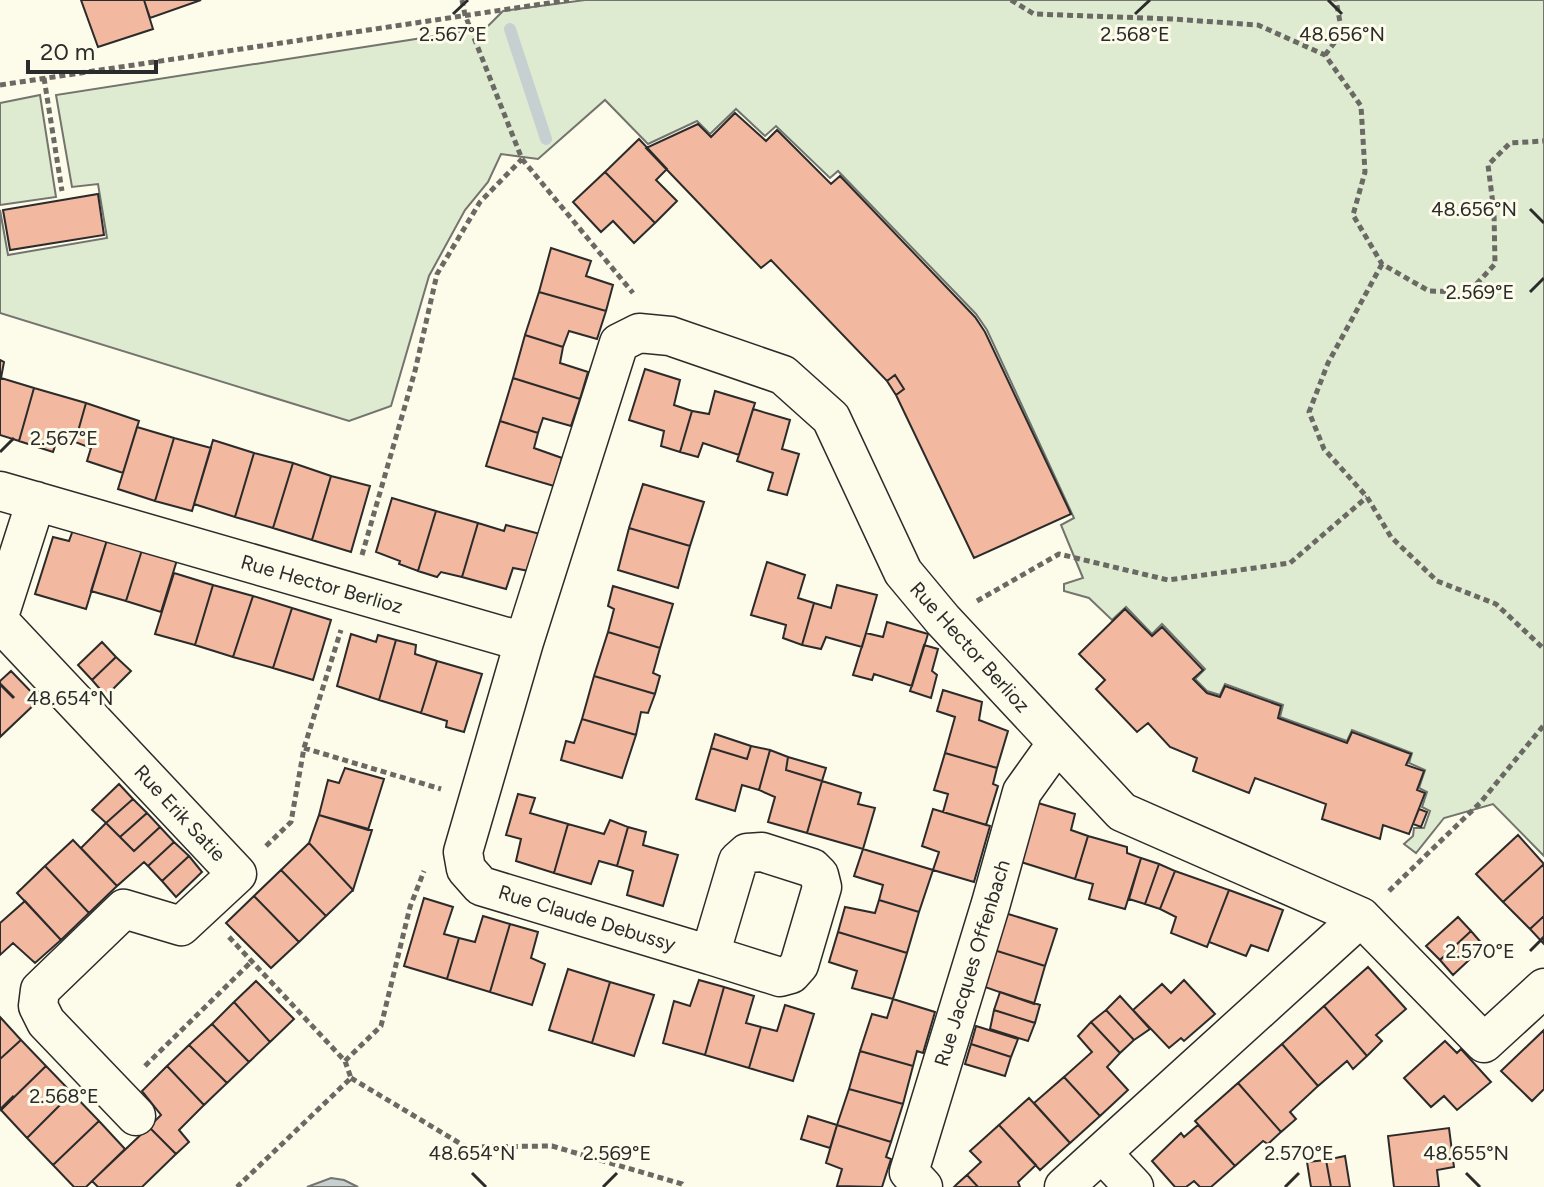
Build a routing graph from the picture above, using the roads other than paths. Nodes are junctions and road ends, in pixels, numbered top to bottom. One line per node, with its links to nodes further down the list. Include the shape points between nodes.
1 (0, 491): 2 (street, Rue Hector Berlioz)
2 (36, 501): 3 (street); 5 (street, Rue Hector Berlioz)
3 (0, 613)
4 (0, 622): 10 (street, Rue Erik Satie, via 237,874 181,926 124,909 40,990 38,1006 46,1022)
5 (524, 642): 6 (street, Rue Hector Berlioz, via 619,343 639,333 670,336 783,375 831,418 903,572); 8 (street, Rue Claude Debussy, via 463,852 466,869 481,886)
6 (1057, 743): 7 (street, Rue Hector Berlioz, via 1122,812); 12 (street, Rue Jacques Offenbach, via 1022,792 909,1172)
7 (1361, 917): 9 (street, via 1484,1043); 11 (street)
8 (710, 955)
9 (1544, 988)
10 (126, 1106)
11 (1102, 1153): 13 (street); 14 (street)
12 (923, 1187)
13 (1064, 1187)
14 (1134, 1187)

